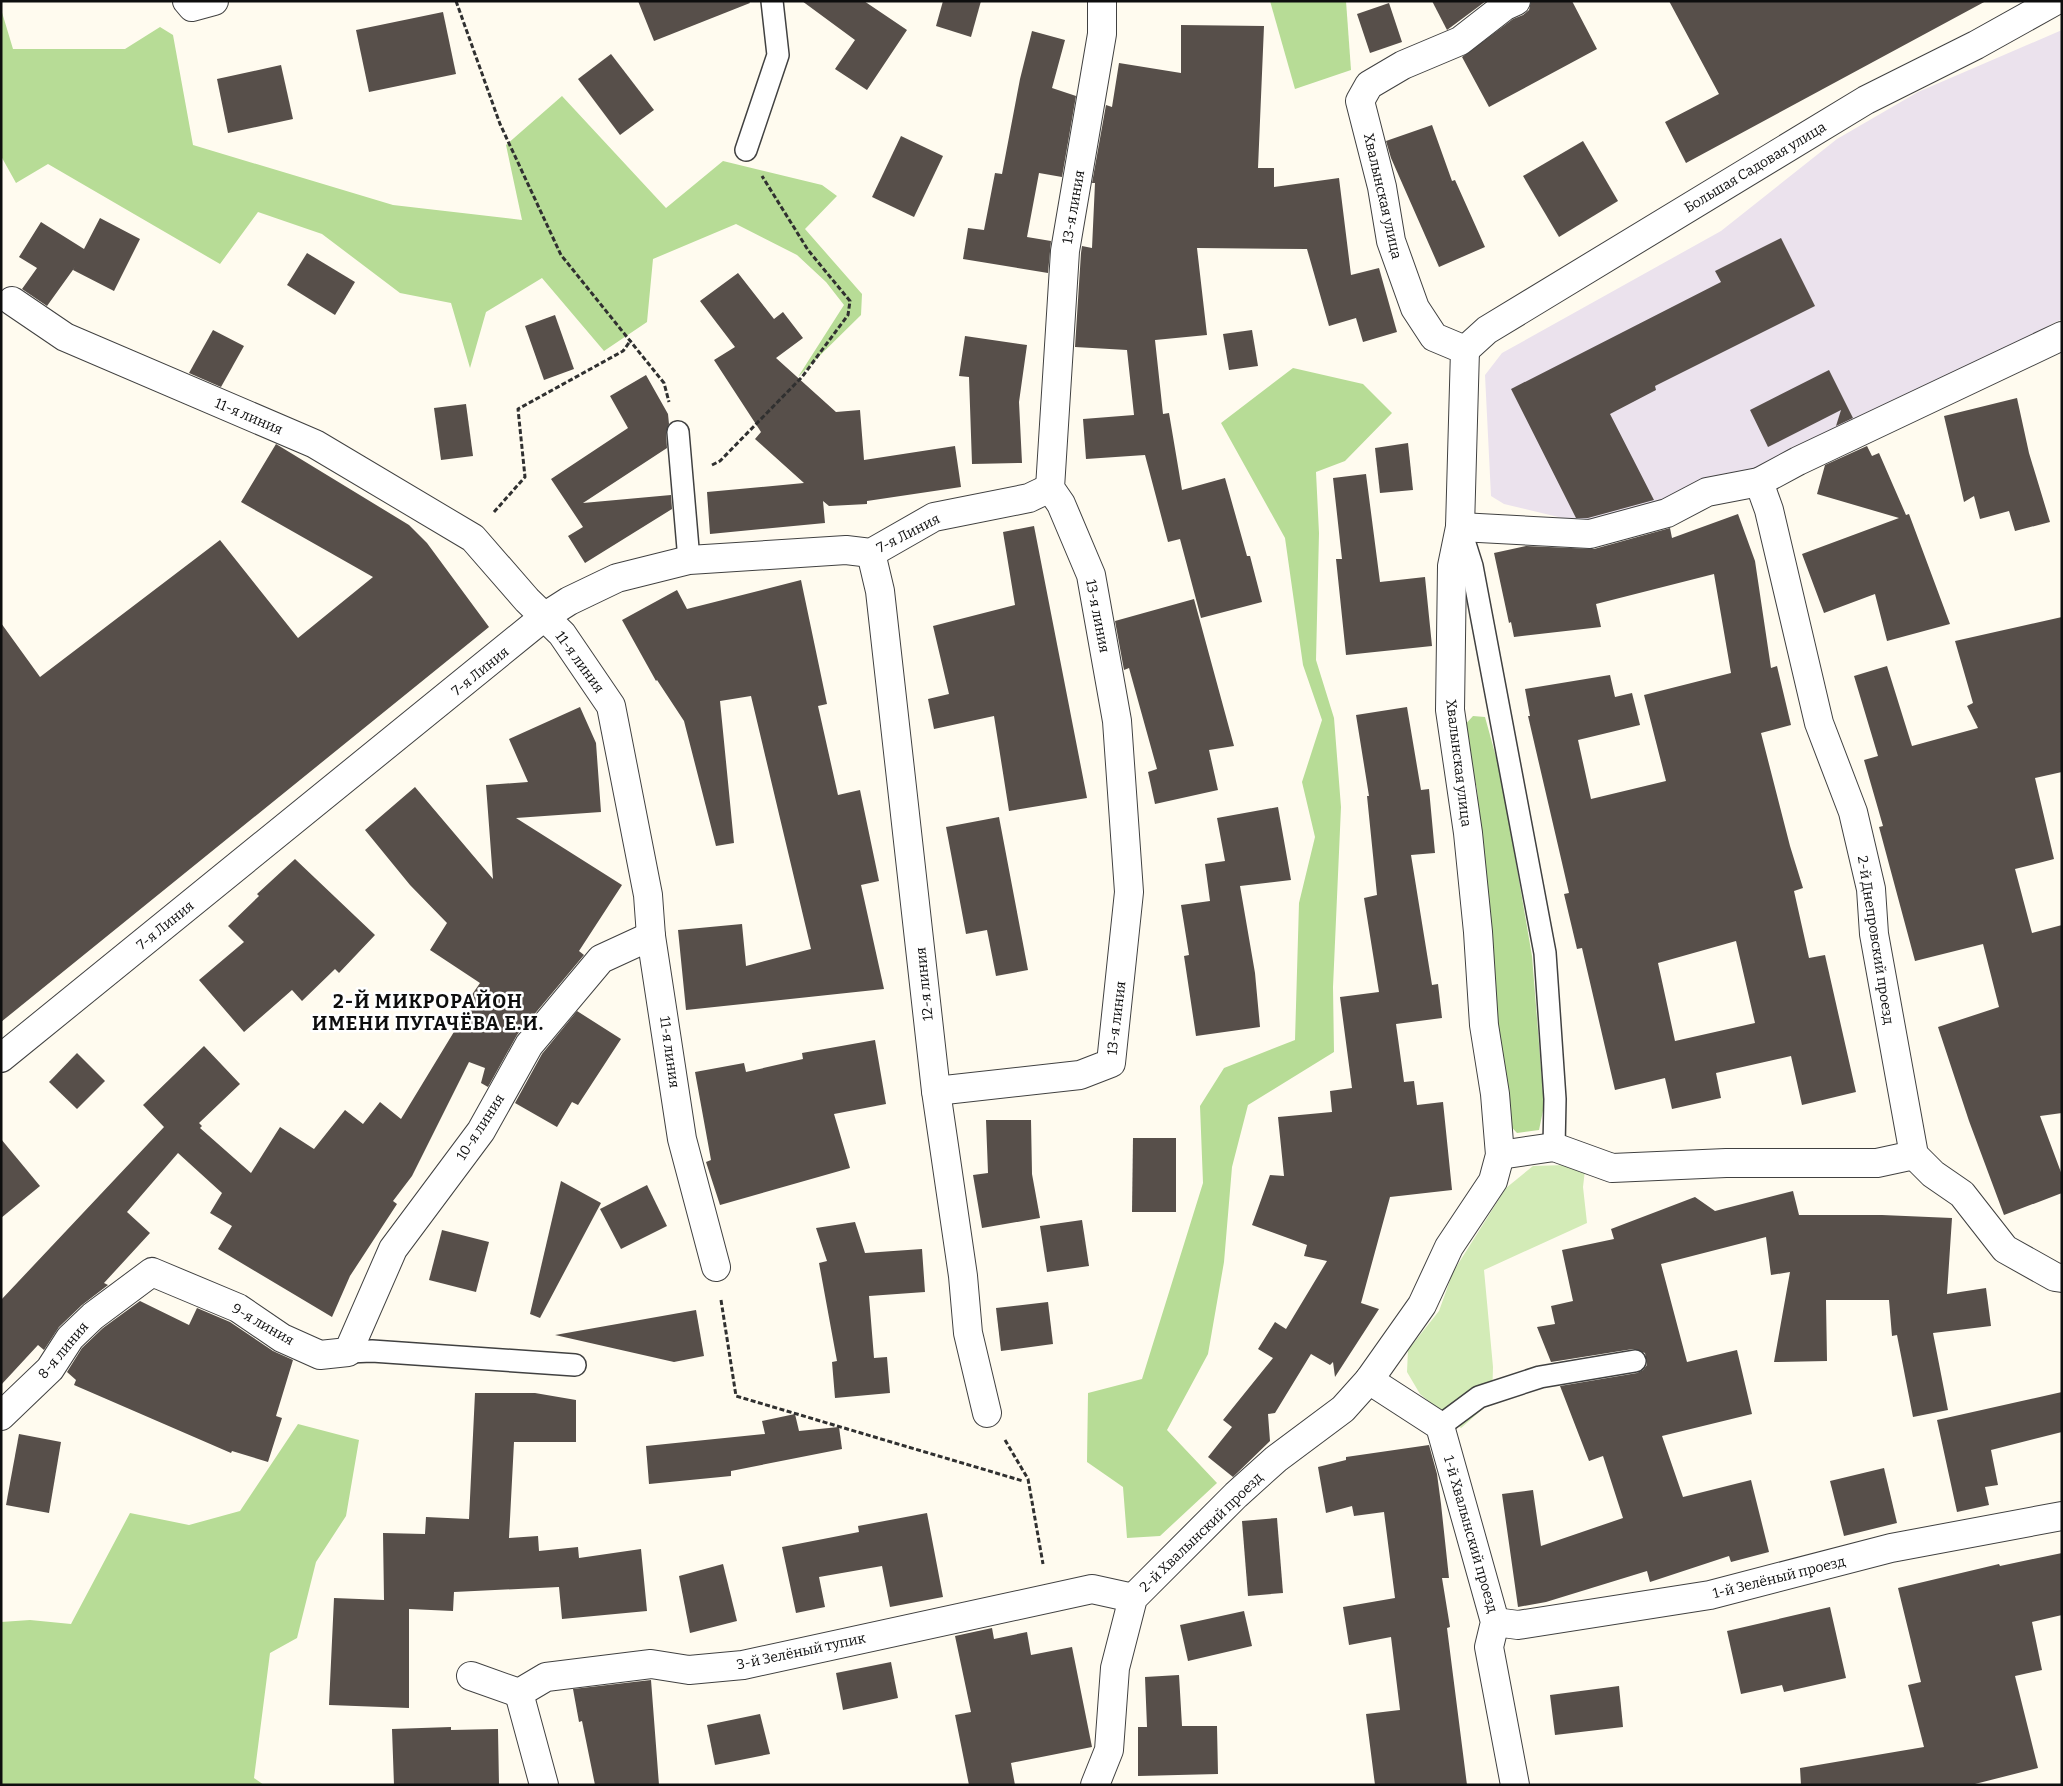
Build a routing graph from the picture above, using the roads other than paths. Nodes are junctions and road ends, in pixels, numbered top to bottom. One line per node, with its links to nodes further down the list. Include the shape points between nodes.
1 (187, 1): 2 (street, via 192,7)
2 (214, 1)
3 (772, 1): 7 (lane, via 778,55)
4 (1102, 1): 13 (street, 13-я линия, via 1102,34 1065,251)
5 (1516, 1): 10 (street, Хвалынская улица, via 1460,41 1403,65 1369,85 1360,101 1382,187 1390,241 1415,308 1434,338)
6 (2055, 1): 10 (street, Большая Садовая улица, via 1857,105 1487,330)
7 (746, 150)
8 (12, 301): 17 (street, 11-я линия, via 65,337 315,444 473,538)
9 (2062, 336): 12 (street)
10 (1466, 350): 14 (street, Хвалынская улица)
11 (678, 432): 16 (lane)
12 (1759, 482): 14 (street, via 1707,492 1667,513 1590,534); 22 (street, 2-й Днепровский проезд, via 1769,510 1819,723 1853,812 1871,889 1874,934)
13 (1050, 488): 15 (street, 7-я Линия, via 1029,498 934,517); 20 (street, 13-я линия, via 1061,504 1091,576 1117,721 1129,892 1111,1063 1080,1075)
14 (1460, 527): 21 (lane, via 1472,566 1545,953 1556,1099); 23 (street, Хвалынская улица, via 1452,566 1450,710 1468,833 1484,1025 1495,1094)
15 (870, 553): 16 (street, 7-я Линия, via 846,550); 20 (street, 12-я линия, via 880,591)
16 (689, 560): 17 (street, 7-я Линия, via 617,578)
17 (544, 617): 18 (street, 11-я линия, via 562,634 611,706 648,895); 19 (street, 7-я Линия)
18 (652, 936): 24 (street, 11-я линия, via 682,1139); 27 (street, 10-я линия, via 601,959 529,1045 481,1131 393,1249)
19 (1, 1058)
20 (936, 1091): 31 (street, 12-я линия, via 964,1276 968,1333)
21 (1554, 1147): 22 (street, via 1612,1168 1726,1163 1877,1163); 23 (street)
22 (1914, 1155): 26 (street, via 1933,1174 1962,1194 2005,1248)
23 (1500, 1156): 30 (street, Хвалынская улица, via 1493,1180 1448,1247 1422,1305)
24 (716, 1267)
25 (152, 1272): 27 (street, 9-я линия, via 238,1308 282,1338 320,1355); 32 (street, 8-я линия, via 93,1316 70,1338 50,1368)
26 (2062, 1278)
27 (348, 1352): 29 (lane)
28 (1634, 1360): 33 (lane, via 1540,1377 1478,1397)
29 (575, 1365)
30 (1369, 1380): 33 (street); 35 (street, 2-й Хвалынский проезд, via 1343,1409 1236,1495)
31 (987, 1413)
32 (1, 1416)
33 (1440, 1426): 36 (street, 1-й Хвалынский проезд)
34 (2062, 1516): 36 (street, 1-й Зелёный проезд, via 1891,1548 1710,1595 1518,1625)
35 (1133, 1598): 38 (street, 3-й Зелёный тупик, via 1092,1589 742,1665 689,1670 651,1664 546,1677); 40 (street, 2-й Хвалынский проезд, via 1115,1668 1109,1750)
36 (1495, 1622): 41 (street, 1-й Хвалынский проезд, via 1488,1647)
37 (471, 1676): 38 (street)
38 (519, 1693): 39 (street)
39 (544, 1785)
40 (1095, 1785)
41 (1515, 1785)

